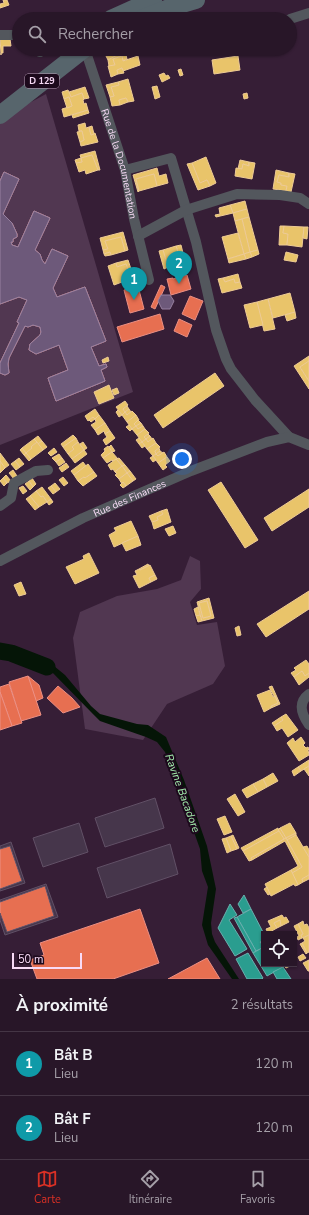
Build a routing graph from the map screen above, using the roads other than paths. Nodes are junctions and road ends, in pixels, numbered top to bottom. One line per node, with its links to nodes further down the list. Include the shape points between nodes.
1 (153, 0): 3 (highway)
2 (196, 0): 4 (highway)
3 (126, 12)
4 (158, 12)
5 (309, 13): 6 (street)
6 (297, 17)
7 (0, 35): 8 (street)
8 (12, 35)
9 (55, 56): 12 (highway, D 129)
10 (76, 56): 13 (highway, D 129)
11 (87, 56): 14 (street, Rue de la Documentation)
12 (0, 100)
13 (0, 115)
14 (125, 170): 16 (street, via 171,158); 17 (street, Rue de la Documentation)
15 (309, 204): 16 (street, via 300,198 280,195 237,194)
16 (186, 210): 17 (street); 19 (street, via 216,330 226,359 238,378)
17 (138, 236): 18 (street, Rue de la Documentation)
18 (149, 280)
19 (289, 437): 20 (street); 23 (street, Rue des Finances, via 267,442 191,471 83,518)
20 (309, 445)
21 (48, 470): 22 (street, via 36,471 14,484 10,498)
22 (0, 506)
23 (0, 561)
24 (309, 694): 25 (street, via 301,709)
25 (309, 725)

